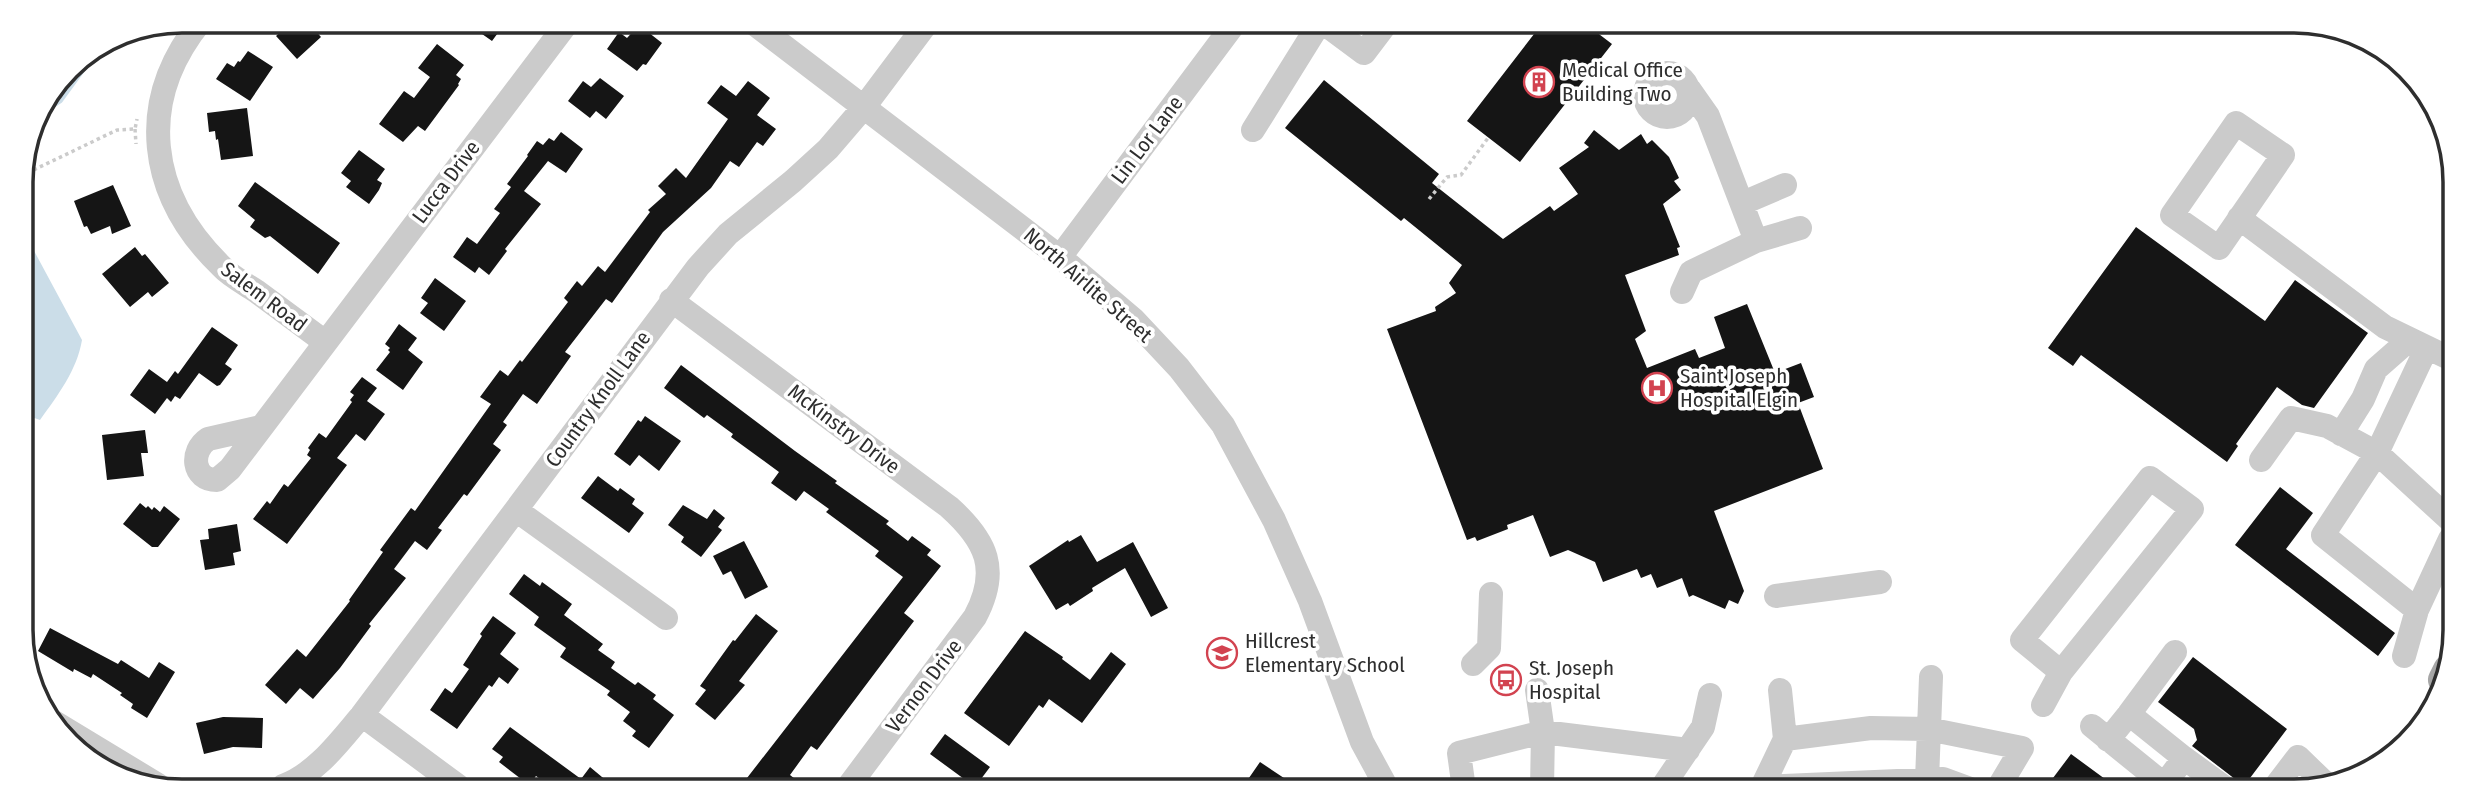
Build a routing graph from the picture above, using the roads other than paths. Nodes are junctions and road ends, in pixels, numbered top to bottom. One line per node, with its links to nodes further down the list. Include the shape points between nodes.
1 (192, 33): 20 (street, Salem Road, via 173,64 160,107 163,177 174,206 191,235 223,269)
2 (560, 33): 20 (street, Lucca Drive)
3 (766, 33): 10 (street, North Airlite Street)
4 (920, 33): 10 (street, Country Knoll Lane)
5 (1227, 33): 17 (street, Lin Lor Lane)
6 (1313, 33): 11 (street)
7 (1337, 33): 8 (street, via 1364,53)
8 (1379, 33)
9 (1689, 89): 13 (street, via 1708,116)
10 (864, 107): 17 (street, North Airlite Street); 19 (street, Country Knoll Lane, via 828,149 728,234)
11 (1254, 130)
12 (1785, 185): 13 (street)
13 (1743, 203): 16 (street)
14 (2239, 218): 14 (street, via 2219,248 2172,215 2236,123 2283,155); 21 (street, via 2385,327)
15 (1800, 228): 16 (street)
16 (1756, 241): 18 (street, via 1691,272)
17 (1060, 257): 55 (street, North Airlite Street, via 1134,320 1223,425 1274,520 1310,601 1362,742)
18 (1682, 292)
19 (671, 300): 27 (street, Country Knoll Lane); 30 (street, McKinstry Drive, via 949,508 985,551)
20 (325, 342): 23 (street, Lucca Drive)
21 (2418, 344): 22 (street); 24 (street, via 2376,369); 25 (street)
22 (2443, 355)
23 (261, 427)
24 (2341, 434): 25 (street); 26 (street, via 2291,418)
25 (2378, 453): 28 (street); 34 (street, via 2323,535)
26 (2261, 460)
27 (516, 510): 35 (street); 46 (street, Country Knoll Lane)
28 (2443, 513)
29 (2443, 554): 34 (street)
30 (988, 579): 68 (street, Vernon Drive, via 970,624)
31 (1880, 582): 33 (street)
32 (1490, 594): 38 (street, via 1489,648)
33 (1776, 596)
34 (2417, 610): 37 (street)
35 (666, 618)
36 (2175, 652): 45 (street)
37 (2404, 656)
38 (1473, 664)
39 (2062, 672): 39 (street, via 2192,509 2150,478 2022,640); 44 (street)
40 (1931, 677): 47 (street)
41 (1536, 690): 48 (street)
42 (1780, 690): 50 (street)
43 (1710, 695): 51 (street, via 1703,727)
44 (2043, 705)
45 (2129, 714): 52 (street); 62 (street, via 2100,733)
46 (362, 715): 66 (street, Country Knoll Lane, via 336,746); 67 (street)
47 (1928, 729): 50 (street, via 1871,728); 60 (street); 61 (street, via 2022,748)
48 (1543, 732): 51 (street); 56 (street, via 1459,753); 57 (street)
49 (81, 738): 53 (street)
50 (1786, 739): 59 (street)
51 (1688, 750): 58 (street)
52 (2183, 758): 63 (street); 64 (street)
53 (133, 770)
54 (2318, 776): 65 (street, via 2298,757)
55 (1382, 778)
56 (1463, 778)
57 (1542, 778)
58 (1668, 778)
59 (1766, 778)
60 (1927, 778)
61 (2004, 778)
62 (2155, 778)
63 (2172, 778)
64 (2211, 778)
65 (2282, 778)
66 (297, 779)
67 (448, 779)
68 (854, 779)

